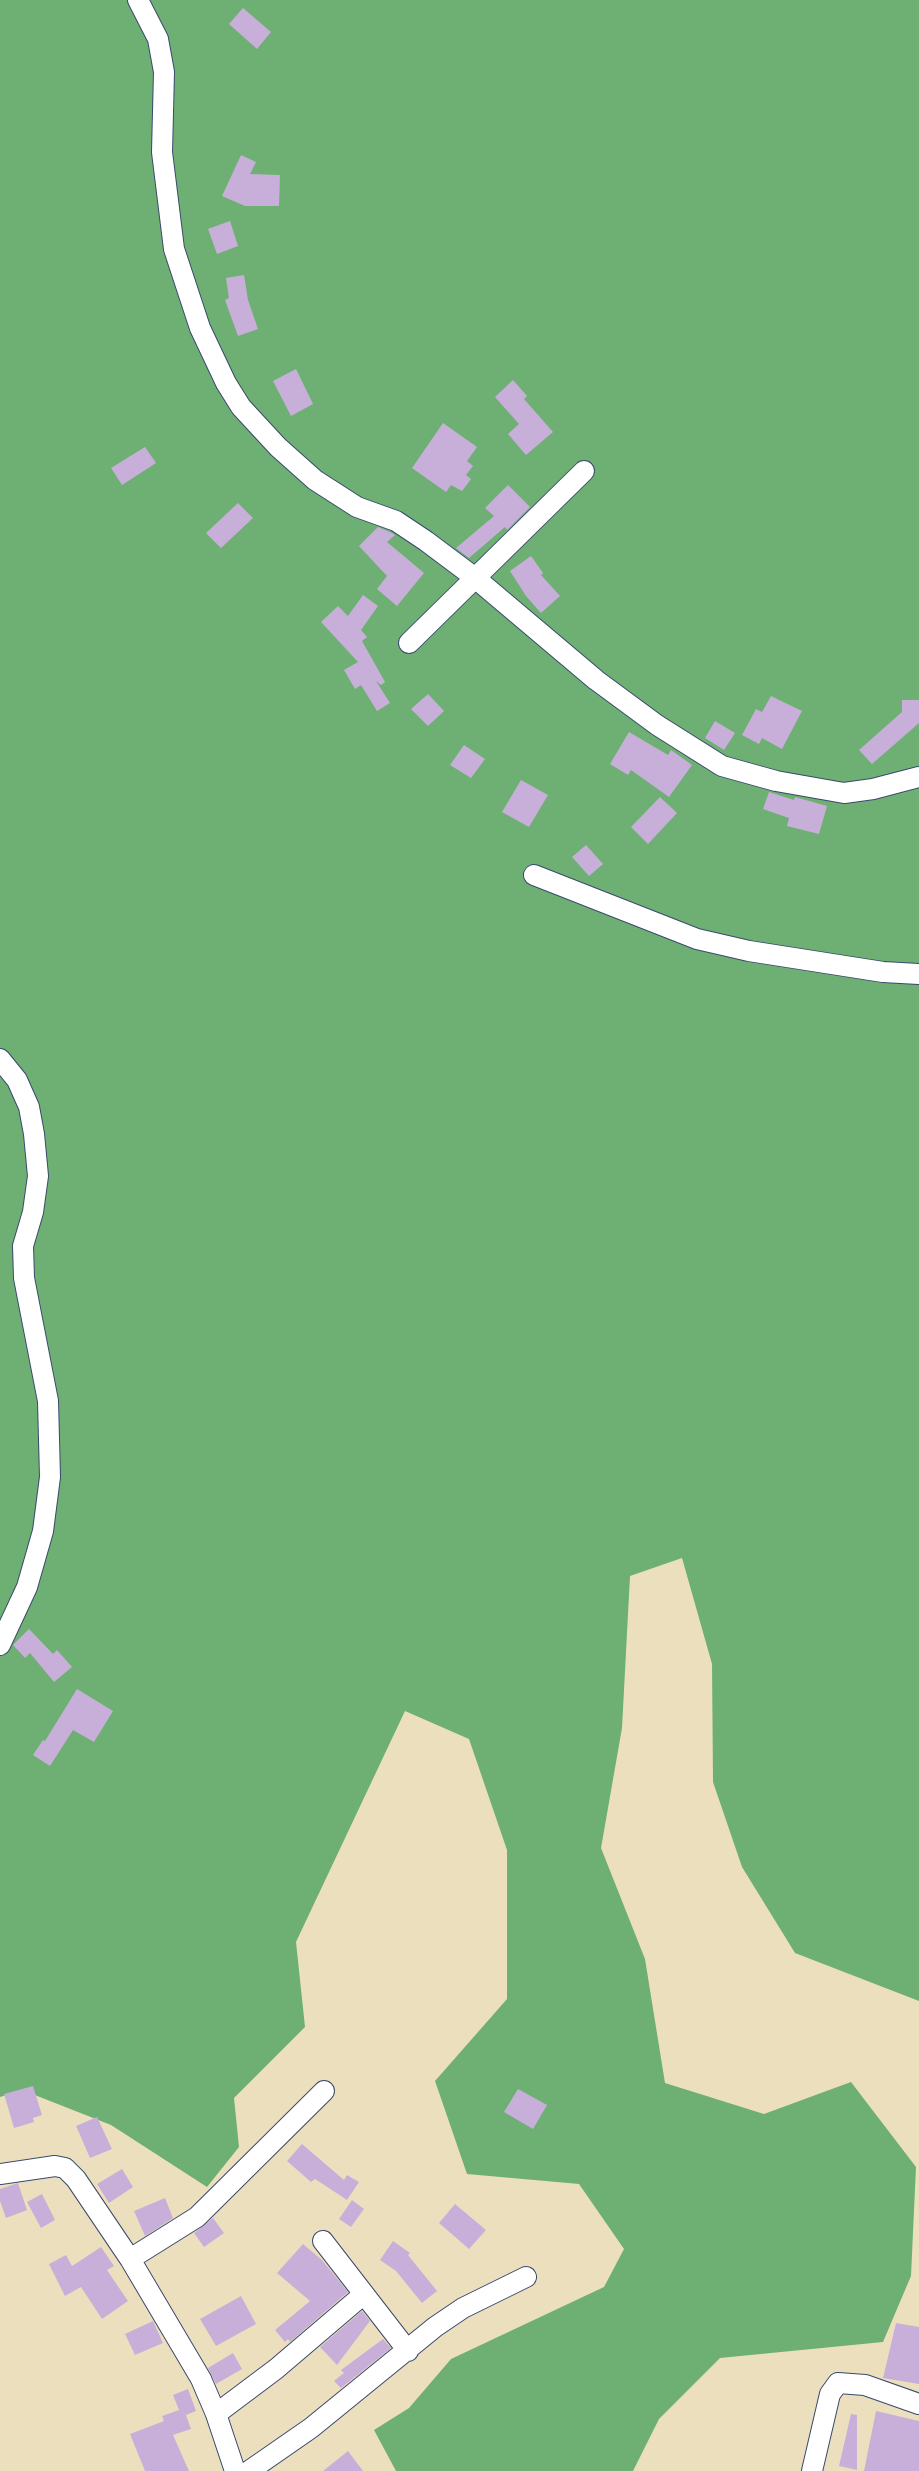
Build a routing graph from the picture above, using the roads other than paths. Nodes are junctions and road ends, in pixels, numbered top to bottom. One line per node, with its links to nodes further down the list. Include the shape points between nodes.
1 (138, 0): 3 (street, via 158,40 164,72 162,152 174,249 200,328 226,383 241,406 272,440 316,480 357,507 396,521)
2 (584, 471): 3 (street)
3 (474, 577): 4 (street); 5 (street, via 596,680 657,725 722,766 776,781 844,794)
4 (409, 643)
5 (919, 777)
6 (534, 875): 7 (street, via 697,939 749,951 883,972)
7 (919, 974)
8 (0, 1059): 9 (street, via 17,1080 26,1100 34,1134 38,1176 33,1212 23,1246 24,1278 48,1401 50,1477 43,1531 27,1587)
9 (0, 1645)
10 (324, 2091): 13 (street, via 197,2217)
11 (0, 2174): 13 (street, via 55,2166 65,2168 76,2179)
12 (323, 2241): 15 (street)
13 (130, 2259): 18 (street, via 192,2363)
14 (526, 2277): 16 (street, via 463,2308)
15 (364, 2294): 16 (street); 18 (street, via 263,2380)
16 (408, 2351): 20 (street)
17 (919, 2404): 21 (street, via 865,2384 838,2384 830,2394)
18 (216, 2414): 19 (street)
19 (235, 2471)
20 (249, 2471)
21 (812, 2471)

